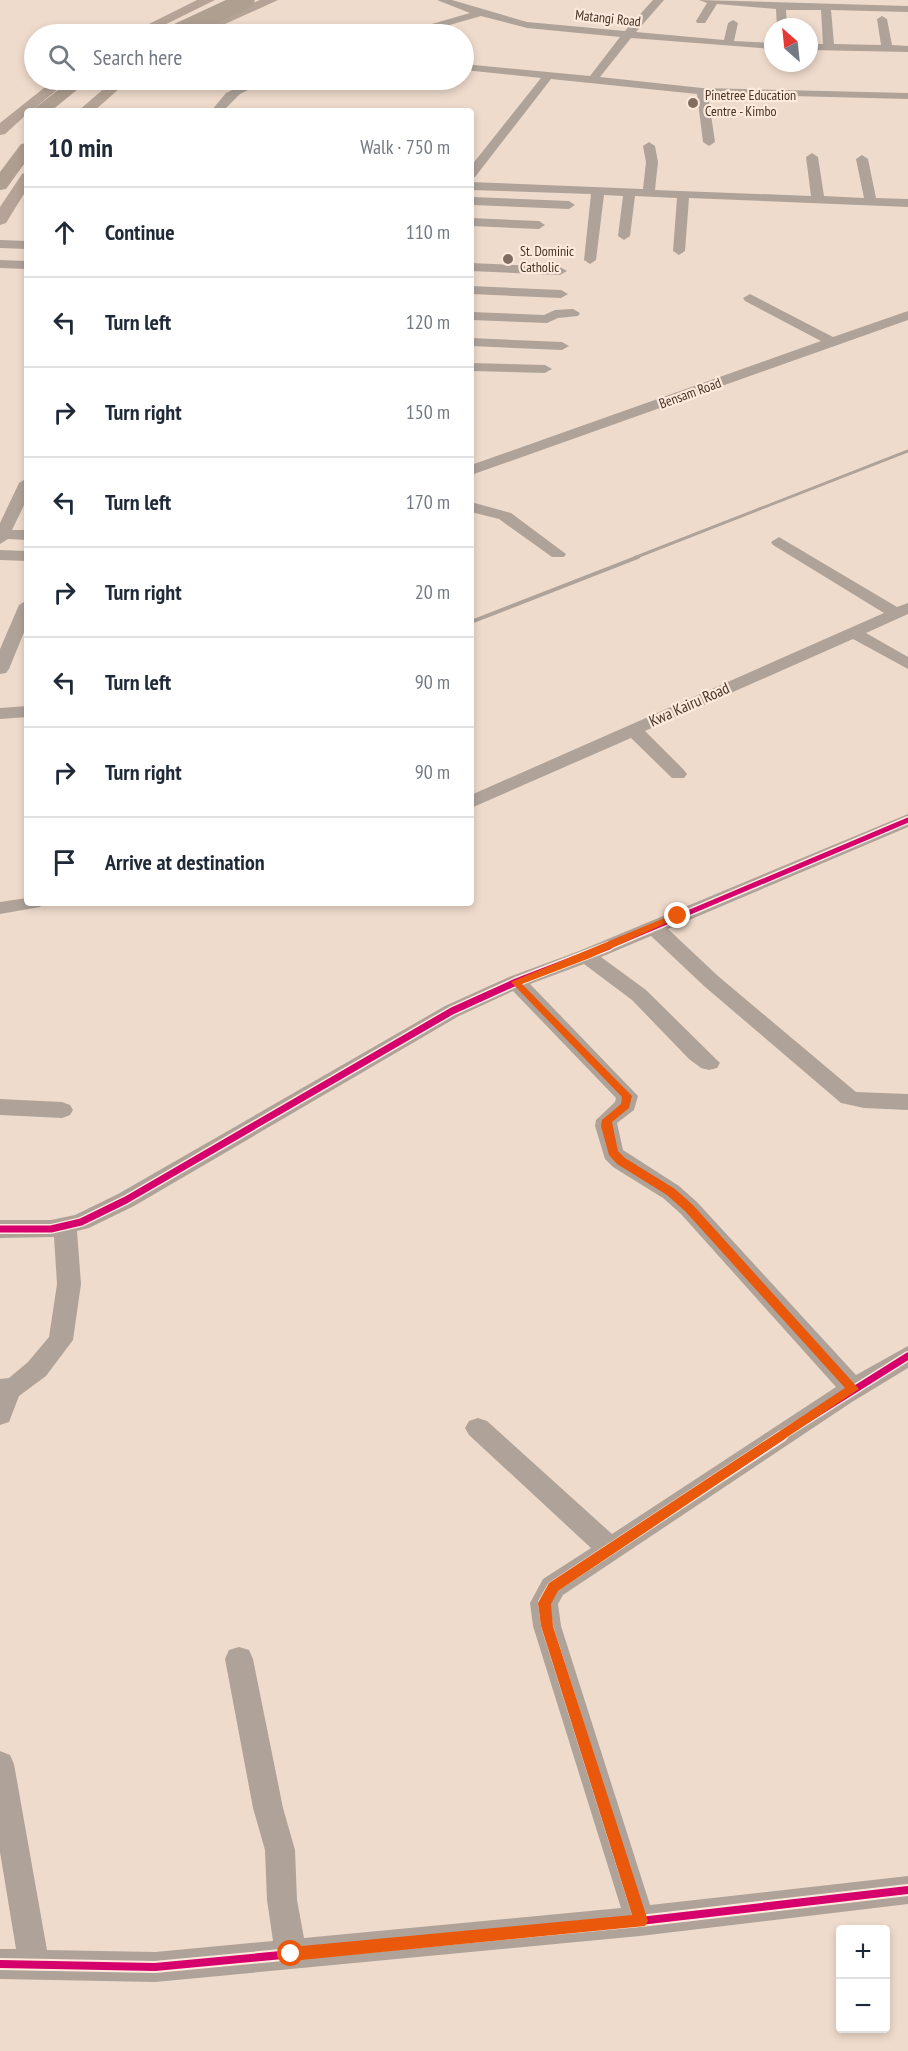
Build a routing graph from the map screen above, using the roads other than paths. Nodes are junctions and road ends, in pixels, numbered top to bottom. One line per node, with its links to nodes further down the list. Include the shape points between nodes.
1 (224, 0): 18 (highway)
2 (271, 0): 8 (main road)
3 (442, 0): 12 (street, Matangi Road)
4 (659, 0): 22 (street)
5 (202, 1): 8 (main road); 17 (main road)
6 (709, 1): 9 (street); 15 (street)
7 (843, 4): 10 (street); 11 (street)
8 (244, 6): 19 (highway, bridge); 20 (main road)
9 (782, 6): 10 (street); 13 (street)
10 (826, 7): 26 (street)
11 (908, 9)
12 (480, 13): 21 (street); 22 (street, Matangi Road, via 516,23)
13 (782, 18)
14 (882, 19): 27 (street)
15 (701, 21)
16 (733, 23): 23 (street)
17 (156, 24)
18 (173, 24)
19 (198, 24)
20 (212, 24)
21 (442, 24)
22 (628, 35): 23 (street, Matangi Road); 31 (street)
23 (728, 44): 24 (street, Matangi Road)
24 (764, 46)
25 (818, 47): 26 (street)
26 (829, 47): 27 (street)
27 (887, 49): 28 (street)
28 (908, 49)
29 (474, 68): 30 (street)
30 (548, 76): 31 (street); 52 (street)
31 (593, 80): 37 (street)
32 (49, 90): 39 (main road)
33 (68, 90): 40 (highway)
34 (86, 90): 41 (highway)
35 (110, 90): 42 (main road)
36 (238, 90): 43 (street)
37 (702, 91): 38 (street); 47 (street)
38 (908, 96)
39 (26, 108)
40 (44, 108)
41 (64, 108)
42 (89, 108)
43 (219, 108)
44 (24, 109): 46 (main road)
45 (24, 126): 49 (highway)
46 (0, 131)
47 (709, 142)
48 (649, 146): 61 (street)
49 (4, 149)
50 (24, 152): 57 (highway)
51 (474, 153): 52 (street)
52 (486, 154): 55 (street)
53 (812, 157): 63 (street)
54 (862, 159): 65 (street)
55 (474, 170)
56 (24, 182): 68 (main road)
57 (0, 185)
58 (474, 186): 59 (street)
59 (598, 191): 60 (street); 75 (street)
60 (629, 193): 61 (street); 71 (street)
61 (649, 193): 62 (street)
62 (683, 195): 63 (street); 74 (street)
63 (818, 200): 65 (street)
64 (474, 201): 67 (street)
65 (871, 202): 66 (street)
66 (908, 203)
67 (569, 205)
68 (0, 220)
69 (474, 222): 70 (street)
70 (539, 225)
71 (624, 236)
72 (0, 244): 73 (street)
73 (24, 245)
74 (679, 251)
75 (590, 260)
76 (0, 264): 77 (street)
77 (24, 265)
78 (474, 267): 79 (street)
79 (560, 271)
80 (474, 290): 81 (street)
81 (561, 294)
82 (750, 297): 87 (street)
83 (573, 313): 85 (street, via 555,314 547,319)
84 (908, 315): 87 (street, Bensam Road)
85 (474, 316)
86 (474, 342): 88 (street)
87 (832, 342): 91 (street, Bensam Road)
88 (562, 346)
89 (474, 367): 90 (street)
90 (545, 369)
91 (474, 469)
92 (24, 489): 95 (street)
93 (474, 508): 97 (street, via 505,516)
94 (24, 535): 95 (street)
95 (1, 537)
96 (778, 542): 100 (street)
97 (558, 554)
98 (0, 555): 99 (street)
99 (24, 556)
100 (902, 610): 102 (street, Kwa Kairu Road)
101 (24, 612): 104 (street)
102 (853, 632): 103 (street); 107 (street, Kwa Kairu Road)
103 (908, 664)
104 (0, 669)
105 (24, 711): 106 (street)
106 (0, 713)
107 (633, 730): 108 (street); 109 (street, Kwa Kairu Road)
108 (678, 774)
109 (474, 801)
110 (908, 820): 113 (street)
111 (24, 904): 112 (street)
112 (0, 908)
113 (654, 927): 114 (street); 117 (street, via 711,981 849,1098 862,1102)
114 (586, 956): 115 (street); 116 (street, via 639,995)
115 (516, 982): 120 (street, via 453,1011 126,1200 81,1222); 124 (street, via 627,1096 626,1106 607,1120 613,1153 689,1208)
116 (709, 1063)
117 (908, 1102)
118 (0, 1107): 119 (street)
119 (62, 1110)
120 (65, 1225): 121 (street, via 51,1229); 123 (street, via 69,1284 60,1340 37,1369 18,1385)
121 (0, 1229)
122 (908, 1356): 124 (street)
123 (4, 1389): 125 (street)
124 (853, 1389): 127 (street)
125 (0, 1415)
126 (478, 1428): 127 (street)
127 (610, 1549): 131 (street, via 553,1587 544,1603 547,1626)
128 (239, 1659): 132 (street, via 280,1850 282,1900)
129 (0, 1764): 134 (street)
130 (908, 1890): 131 (street)
131 (640, 1921): 132 (street)
132 (291, 1954): 134 (street, via 155,1967)
133 (0, 1964): 134 (street)
134 (34, 1965)

